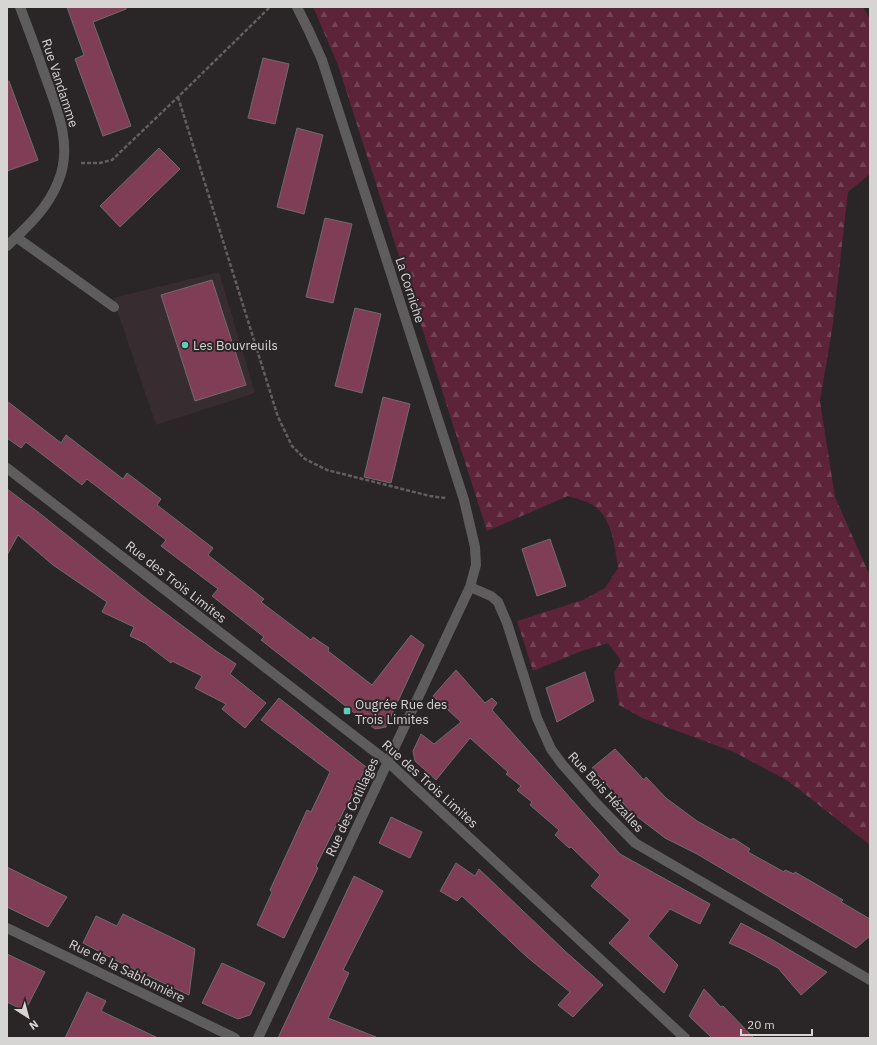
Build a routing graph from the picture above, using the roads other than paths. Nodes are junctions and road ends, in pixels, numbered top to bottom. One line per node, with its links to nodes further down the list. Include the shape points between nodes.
1 (20, 7): 3 (street, Rue Vandamme, via 62,124 65,145 59,182 49,201)
2 (297, 7): 7 (street, La Corniche, via 322,60 464,500 475,547 476,565)
3 (16, 237): 4 (street, Rue Vandamme); 5 (street)
4 (7, 246)
5 (114, 306)
6 (7, 468): 8 (street, Rue des Trois Limites)
7 (470, 587): 8 (street, Rue des Cotillages); 10 (street, Rue Bois Hézalles, via 498,602 550,749 621,829 636,843)
8 (388, 762): 12 (street, Rue des Cotillages); 13 (street, Rue des Trois Limites)
9 (7, 928): 11 (street, Rue de la Sablonnière)
10 (870, 980)
11 (235, 1038)
12 (258, 1038)
13 (685, 1038)

